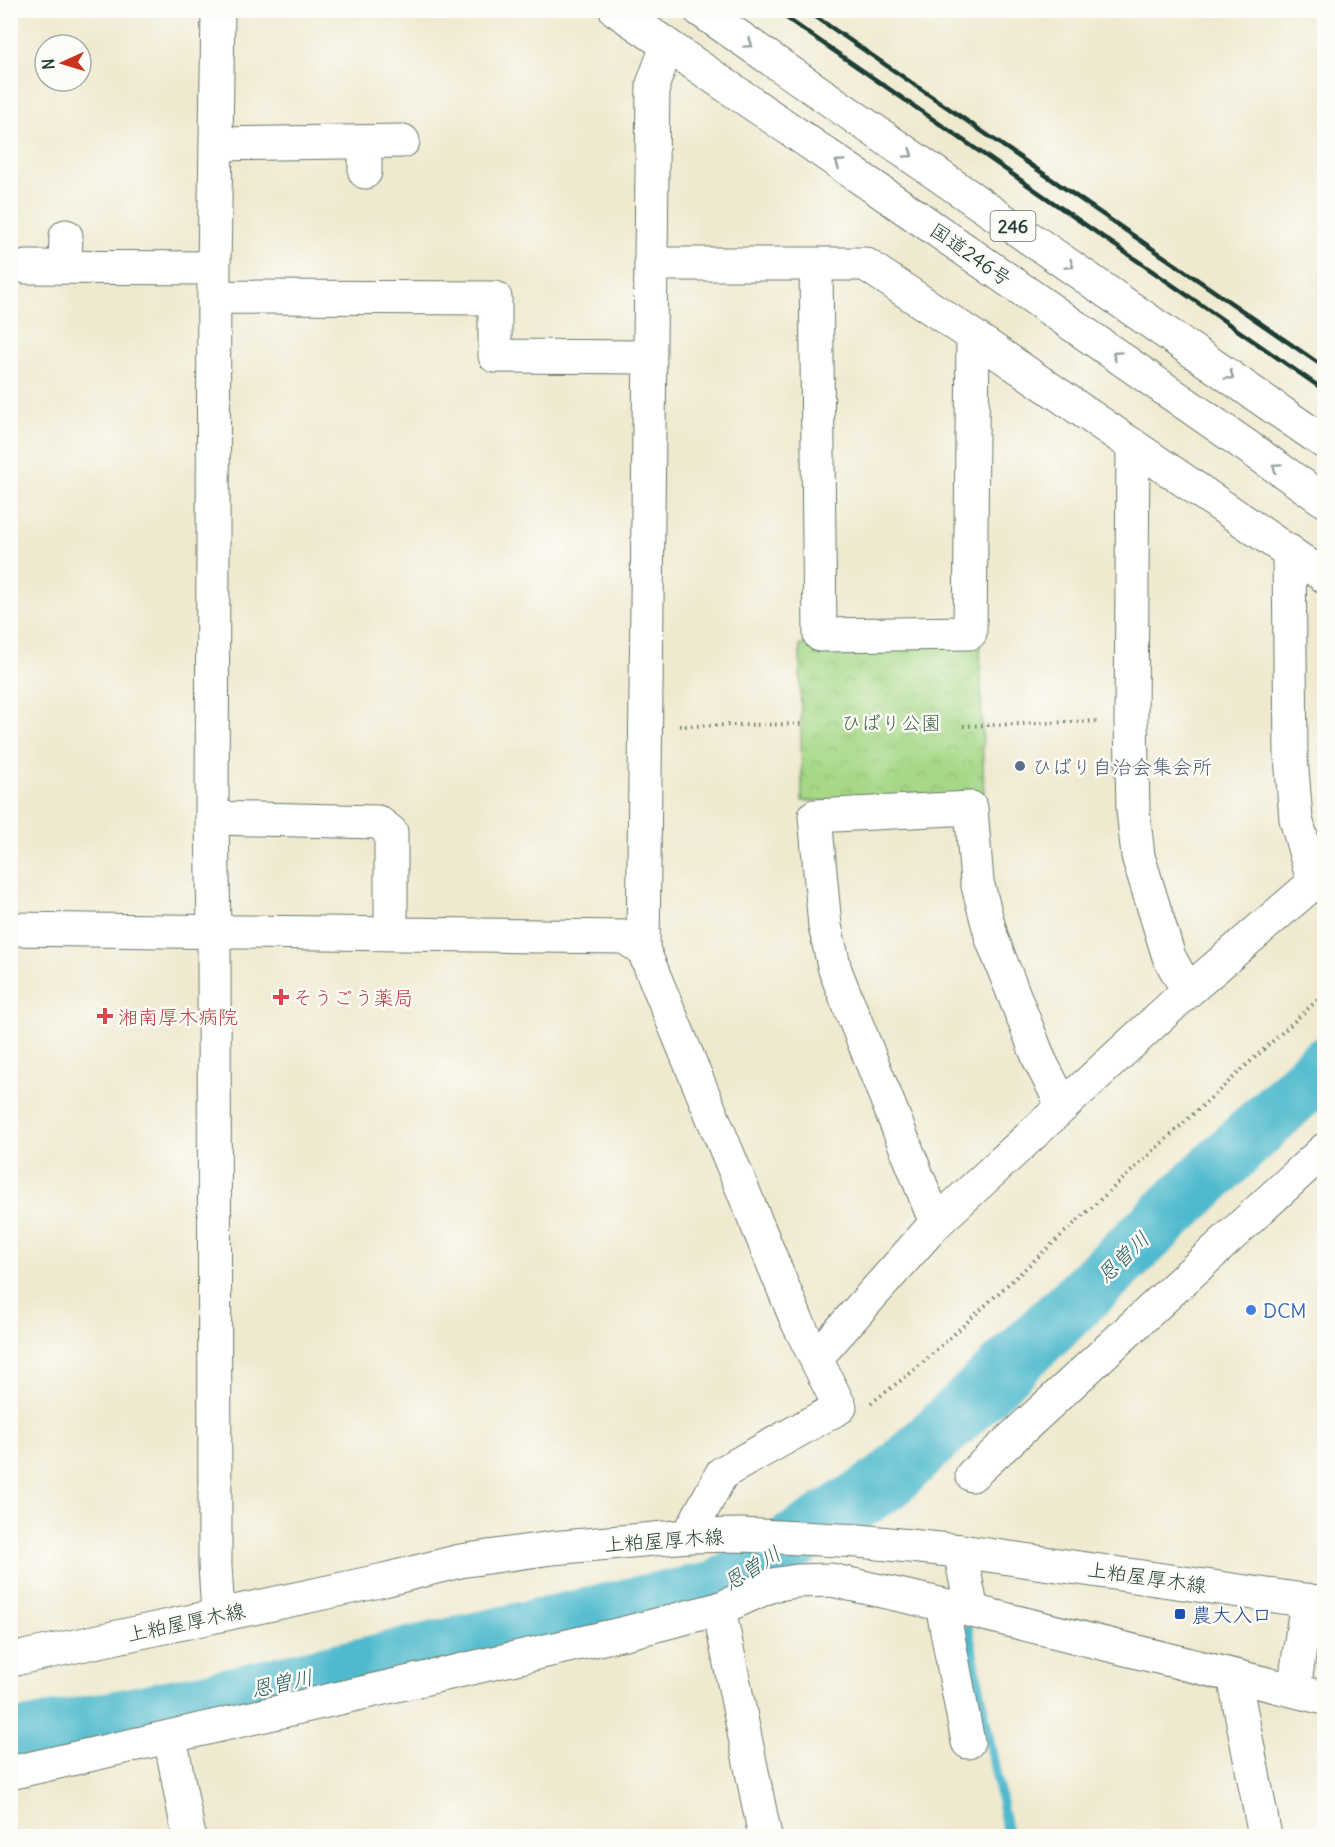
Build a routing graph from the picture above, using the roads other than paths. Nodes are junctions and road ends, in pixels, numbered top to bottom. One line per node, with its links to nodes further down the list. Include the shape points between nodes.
1 (218, 10): 6 (main road)
2 (616, 10): 4 (main road, 国道246号 / 246)
3 (700, 10): 13 (main road, 246, one-way to 13)
4 (668, 46): 7 (main road, via 653,84); 15 (main road, 国道246号 / 246, one-way to 4)
5 (403, 141): 6 (main road, via 365,157)
6 (216, 144): 10 (main road)
7 (651, 264): 8 (main road); 12 (main road)
8 (816, 264): 11 (main road, via 864,264); 11 (main road, via 820,635 970,633)
9 (26, 267): 10 (main road, via 66,251)
10 (214, 283): 12 (main road, via 495,298 495,356); 18 (main road)
11 (973, 336): 14 (main road)
12 (649, 357): 23 (main road)
13 (1324, 442)
14 (1133, 445): 16 (main road); 24 (main road, via 1133,810 1138,856 1168,957)
15 (1324, 500)
16 (1289, 551): 17 (main road); 19 (main road, via 1291,757 1296,819)
17 (1324, 576)
18 (213, 818): 21 (main road); 22 (main road, via 378,822 391,832)
19 (1319, 879): 24 (main road)
20 (10, 929): 21 (main road)
21 (214, 930): 22 (main road); 35 (main road)
22 (392, 934): 23 (main road, via 624,937)
23 (643, 949): 28 (main road, via 797,1321)
24 (1188, 991): 25 (main road)
25 (1063, 1106): 27 (main road); 27 (main road, via 1040,1061 992,939 977,882 971,808 815,816 825,926 835,970)
26 (1324, 1150): 29 (main road)
27 (936, 1223): 28 (main road)
28 (816, 1358): 30 (main road, via 840,1407 722,1473)
29 (972, 1475)
30 (688, 1536): 31 (main road, 上粕屋厚木線, via 859,1541); 35 (main road, 上粕屋厚木線, via 552,1548 460,1562)
31 (960, 1551): 32 (main road, 上粕屋厚木線); 33 (main road)
32 (1316, 1601): 38 (main road)
33 (957, 1608): 34 (main road, via 831,1580 772,1585); 37 (main road); 40 (main road)
34 (719, 1609): 39 (main road); 43 (main road)
35 (218, 1615): 36 (main road, 上粕屋厚木線)
36 (10, 1660)
37 (1233, 1676): 38 (main road); 44 (main road)
38 (1309, 1694)
39 (170, 1737): 41 (main road); 42 (main road)
40 (968, 1742)
41 (10, 1773)
42 (189, 1836)
43 (765, 1836)
44 (1265, 1836)

